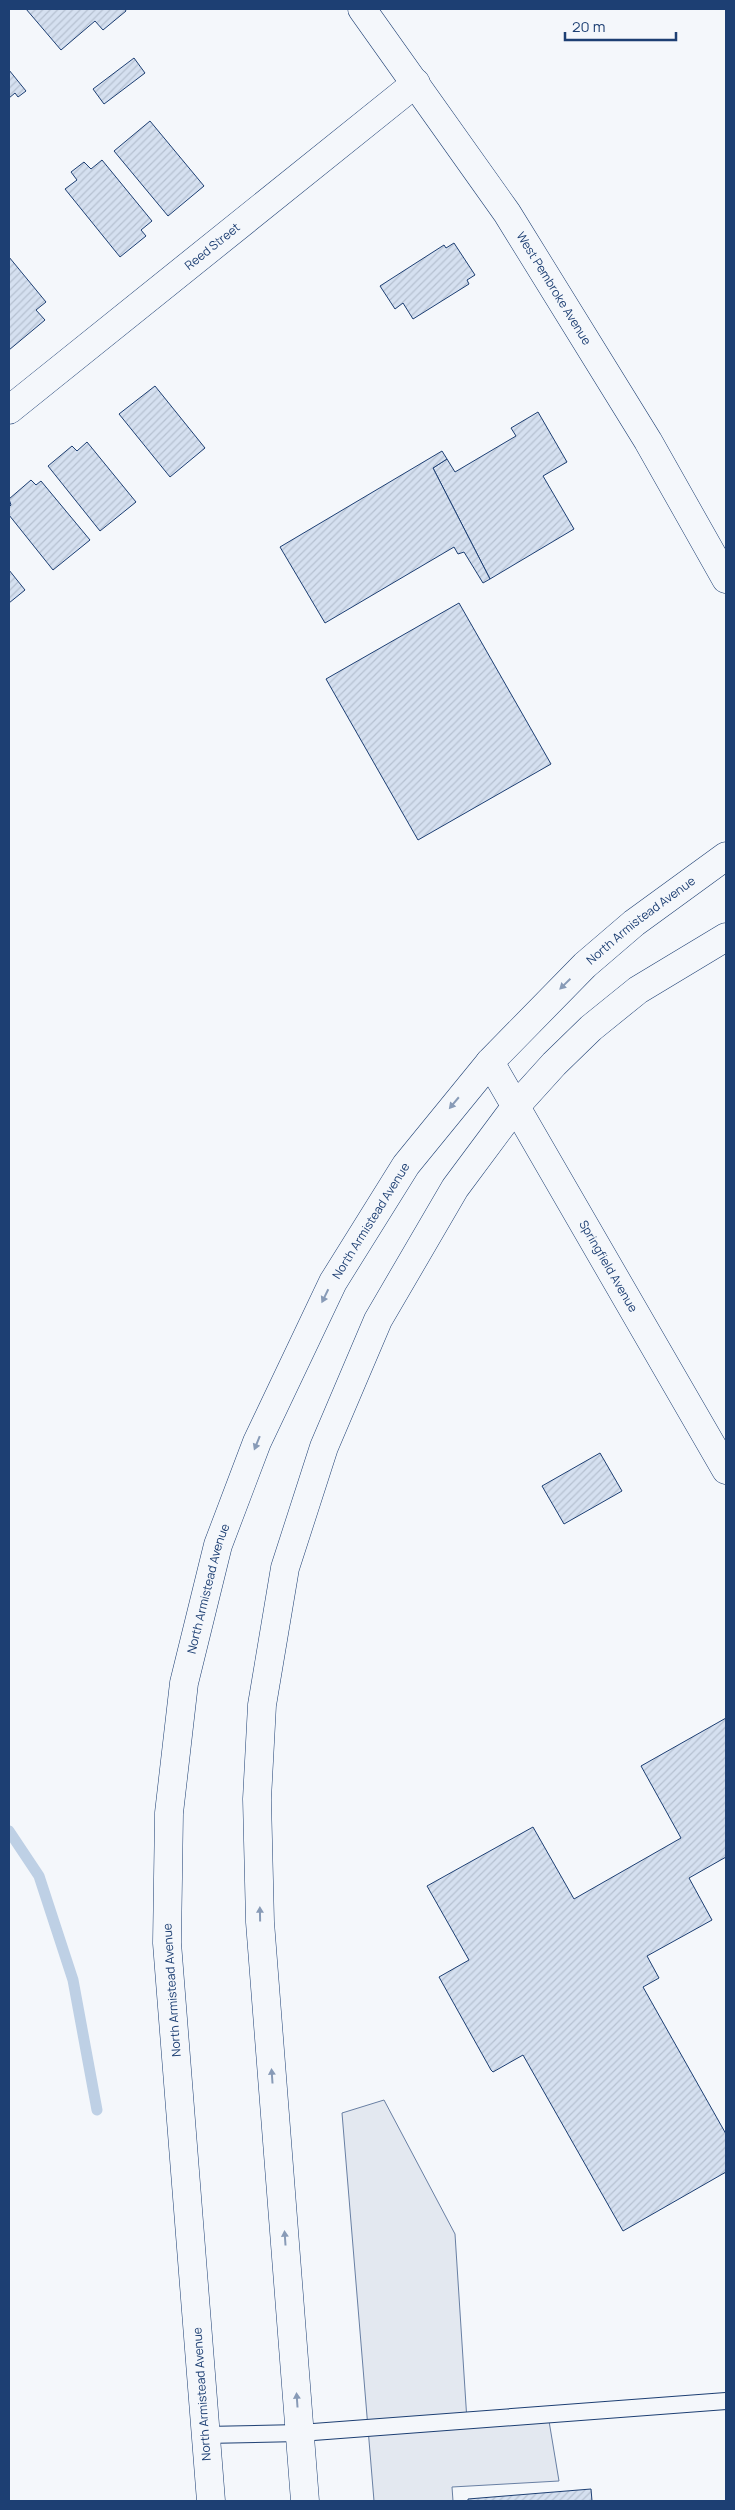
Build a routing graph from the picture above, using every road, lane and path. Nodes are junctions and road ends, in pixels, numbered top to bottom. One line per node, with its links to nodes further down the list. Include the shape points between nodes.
1 (362, 9): 2 (main road, West Pembroke Avenue)
2 (416, 83): 3 (main road, Reed Street); 4 (main road, West Pembroke Avenue, via 507,213 559,295 648,441)
3 (9, 410)
4 (726, 579)
5 (726, 856): 7 (main road, North Armistead Avenue, one-way to 7, via 634,922 585,965)
6 (726, 937): 8 (main road, via 638,990 591,1028)
7 (490, 1062): 8 (main road, Springfield Avenue); 12 (main road, North Armistead Avenue, one-way to 12, via 406,1165 328,1290 257,1442 218,1545 184,1682 169,1813 167,1943)
8 (516, 1106): 9 (main road, Springfield Avenue); 11 (main road, one-way to 8, via 260,1922 257,1799 262,1705 285,1568 324,1447 378,1320 456,1188)
9 (726, 1470)
10 (726, 2401): 11 (lane)
11 (300, 2433): 12 (lane); 14 (main road)
12 (206, 2435): 13 (main road, North Armistead Avenue)
13 (211, 2501)
14 (305, 2501)

